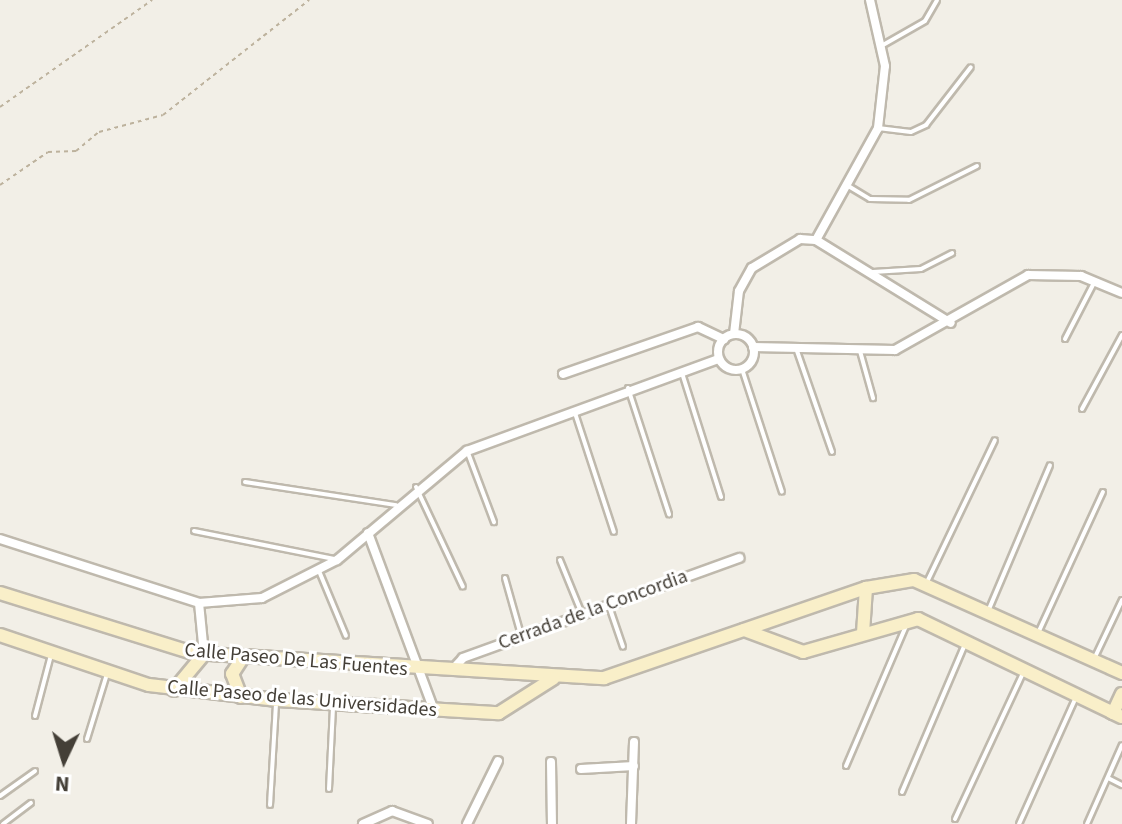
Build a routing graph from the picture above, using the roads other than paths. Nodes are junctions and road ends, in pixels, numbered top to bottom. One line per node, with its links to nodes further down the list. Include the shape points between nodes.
1 (870, 0): 3 (street)
2 (937, 0): 3 (lane, via 925,21)
3 (883, 45): 5 (street)
4 (971, 67): 5 (lane, via 926,125 911,132)
5 (878, 128): 7 (street)
6 (977, 166): 7 (lane, via 909,200 870,199)
7 (850, 187): 8 (street)
8 (816, 240): 10 (street); 14 (street, via 792,243 752,268 739,291)
9 (952, 253): 10 (lane, via 921,269)
10 (871, 273): 13 (street)
11 (1095, 281): 12 (street); 13 (street, via 1063,273 1021,277); 17 (lane)
12 (1122, 293)
13 (951, 323): 20 (street, via 909,346)
14 (734, 334): 16 (street); 19 (street)
15 (1122, 335): 28 (lane)
16 (724, 339): 21 (street); 24 (street, via 698,327)
17 (1065, 339)
18 (795, 346): 19 (street); 20 (street); 31 (lane)
19 (753, 347): 23 (street)
20 (860, 351): 26 (lane)
21 (719, 359): 22 (street); 23 (street)
22 (680, 369): 25 (street); 37 (lane)
23 (742, 369): 35 (lane)
24 (563, 374)
25 (628, 388): 27 (street); 39 (lane)
26 (873, 398)
27 (573, 408): 30 (street); 42 (lane)
28 (1082, 409)
29 (995, 440): 50 (lane)
30 (467, 451): 34 (street); 40 (lane)
31 (832, 452)
32 (1050, 465): 57 (lane)
33 (245, 482): 38 (lane)
34 (416, 487): 38 (street); 51 (lane)
35 (782, 492)
36 (1103, 492): 62 (lane)
37 (721, 497)
38 (396, 505): 43 (street)
39 (669, 514)
40 (494, 522)
41 (194, 531): 46 (lane)
42 (614, 532)
43 (368, 533): 46 (street); 73 (street)
44 (0, 539): 55 (street)
45 (739, 558): 56 (street, Cerrada de la Concordia)
46 (337, 560): 48 (street)
47 (560, 560): 58 (lane)
48 (319, 571): 55 (street, via 262,598); 65 (lane)
49 (505, 578): 64 (lane)
50 (927, 582): 52 (street, Calle Paseo De Las Fuentes); 57 (street)
51 (463, 587)
52 (866, 588): 60 (street, Calle Paseo De Las Fuentes); 61 (street)
53 (0, 593): 69 (street, Calle Paseo De Las Fuentes, via 166,649)
54 (1122, 600): 71 (lane)
55 (199, 603): 69 (street)
56 (608, 604): 58 (street, Cerrada de la Concordia); 67 (lane)
57 (989, 609): 62 (street)
58 (582, 614): 64 (street, Cerrada de la Concordia)
59 (910, 618): 61 (street); 66 (street); 93 (lane)
60 (744, 630): 61 (street, via 803,652); 77 (street, Calle Paseo De Las Fuentes, via 624,675)
61 (863, 633)
62 (1038, 634): 71 (street)
63 (0, 635): 68 (street, Calle Paseo de las Universidades)
64 (521, 635): 74 (street, Cerrada de la Concordia, via 463,658)
65 (346, 636)
66 (966, 642): 72 (street); 99 (lane)
67 (623, 647)
68 (51, 653): 75 (street, Calle Paseo de las Universidades); 86 (lane)
69 (204, 654): 70 (street, Calle Paseo De Las Fuentes); 78 (street)
70 (243, 657): 73 (street, Calle Paseo De Las Fuentes); 81 (street, via 232,674)
71 (1094, 660): 76 (street)
72 (1025, 669): 80 (street); 103 (lane)
73 (421, 670): 74 (street, Calle Paseo De Las Fuentes); 84 (street)
74 (451, 670): 77 (street, Calle Paseo De Las Fuentes)
75 (107, 671): 78 (street, Calle Paseo de las Universidades); 87 (lane)
76 (1122, 673)
77 (554, 678): 84 (street, Calle Paseo de las Universidades, via 510,710)
78 (174, 690): 81 (street, Calle Paseo de las Universidades)
79 (1122, 694): 85 (street)
80 (1077, 695): 85 (street); 110 (lane)
81 (241, 697): 82 (street, Calle Paseo de las Universidades)
82 (277, 700): 83 (street, Calle Paseo de las Universidades); 102 (lane)
83 (333, 705): 84 (street, Calle Paseo de las Universidades); 98 (lane)
84 (435, 711)
85 (1118, 715)
86 (35, 716)
87 (87, 739)
88 (634, 742): 92 (street)
89 (1122, 745): 96 (lane)
90 (498, 761): 107 (street)
91 (551, 762): 108 (street)
92 (634, 766): 94 (street); 109 (street)
93 (846, 766)
94 (581, 769)
95 (35, 771): 100 (lane)
96 (1108, 778): 97 (lane); 111 (lane)
97 (1122, 785)
98 (329, 789)
99 (902, 792)
100 (0, 796)
101 (31, 803): 104 (lane)
102 (270, 805)
103 (955, 819)
104 (3, 824)
105 (363, 824): 106 (street, via 392,811)
106 (428, 824)
107 (467, 824)
108 (552, 824)
109 (631, 824)
110 (1019, 824)
111 (1087, 824)

